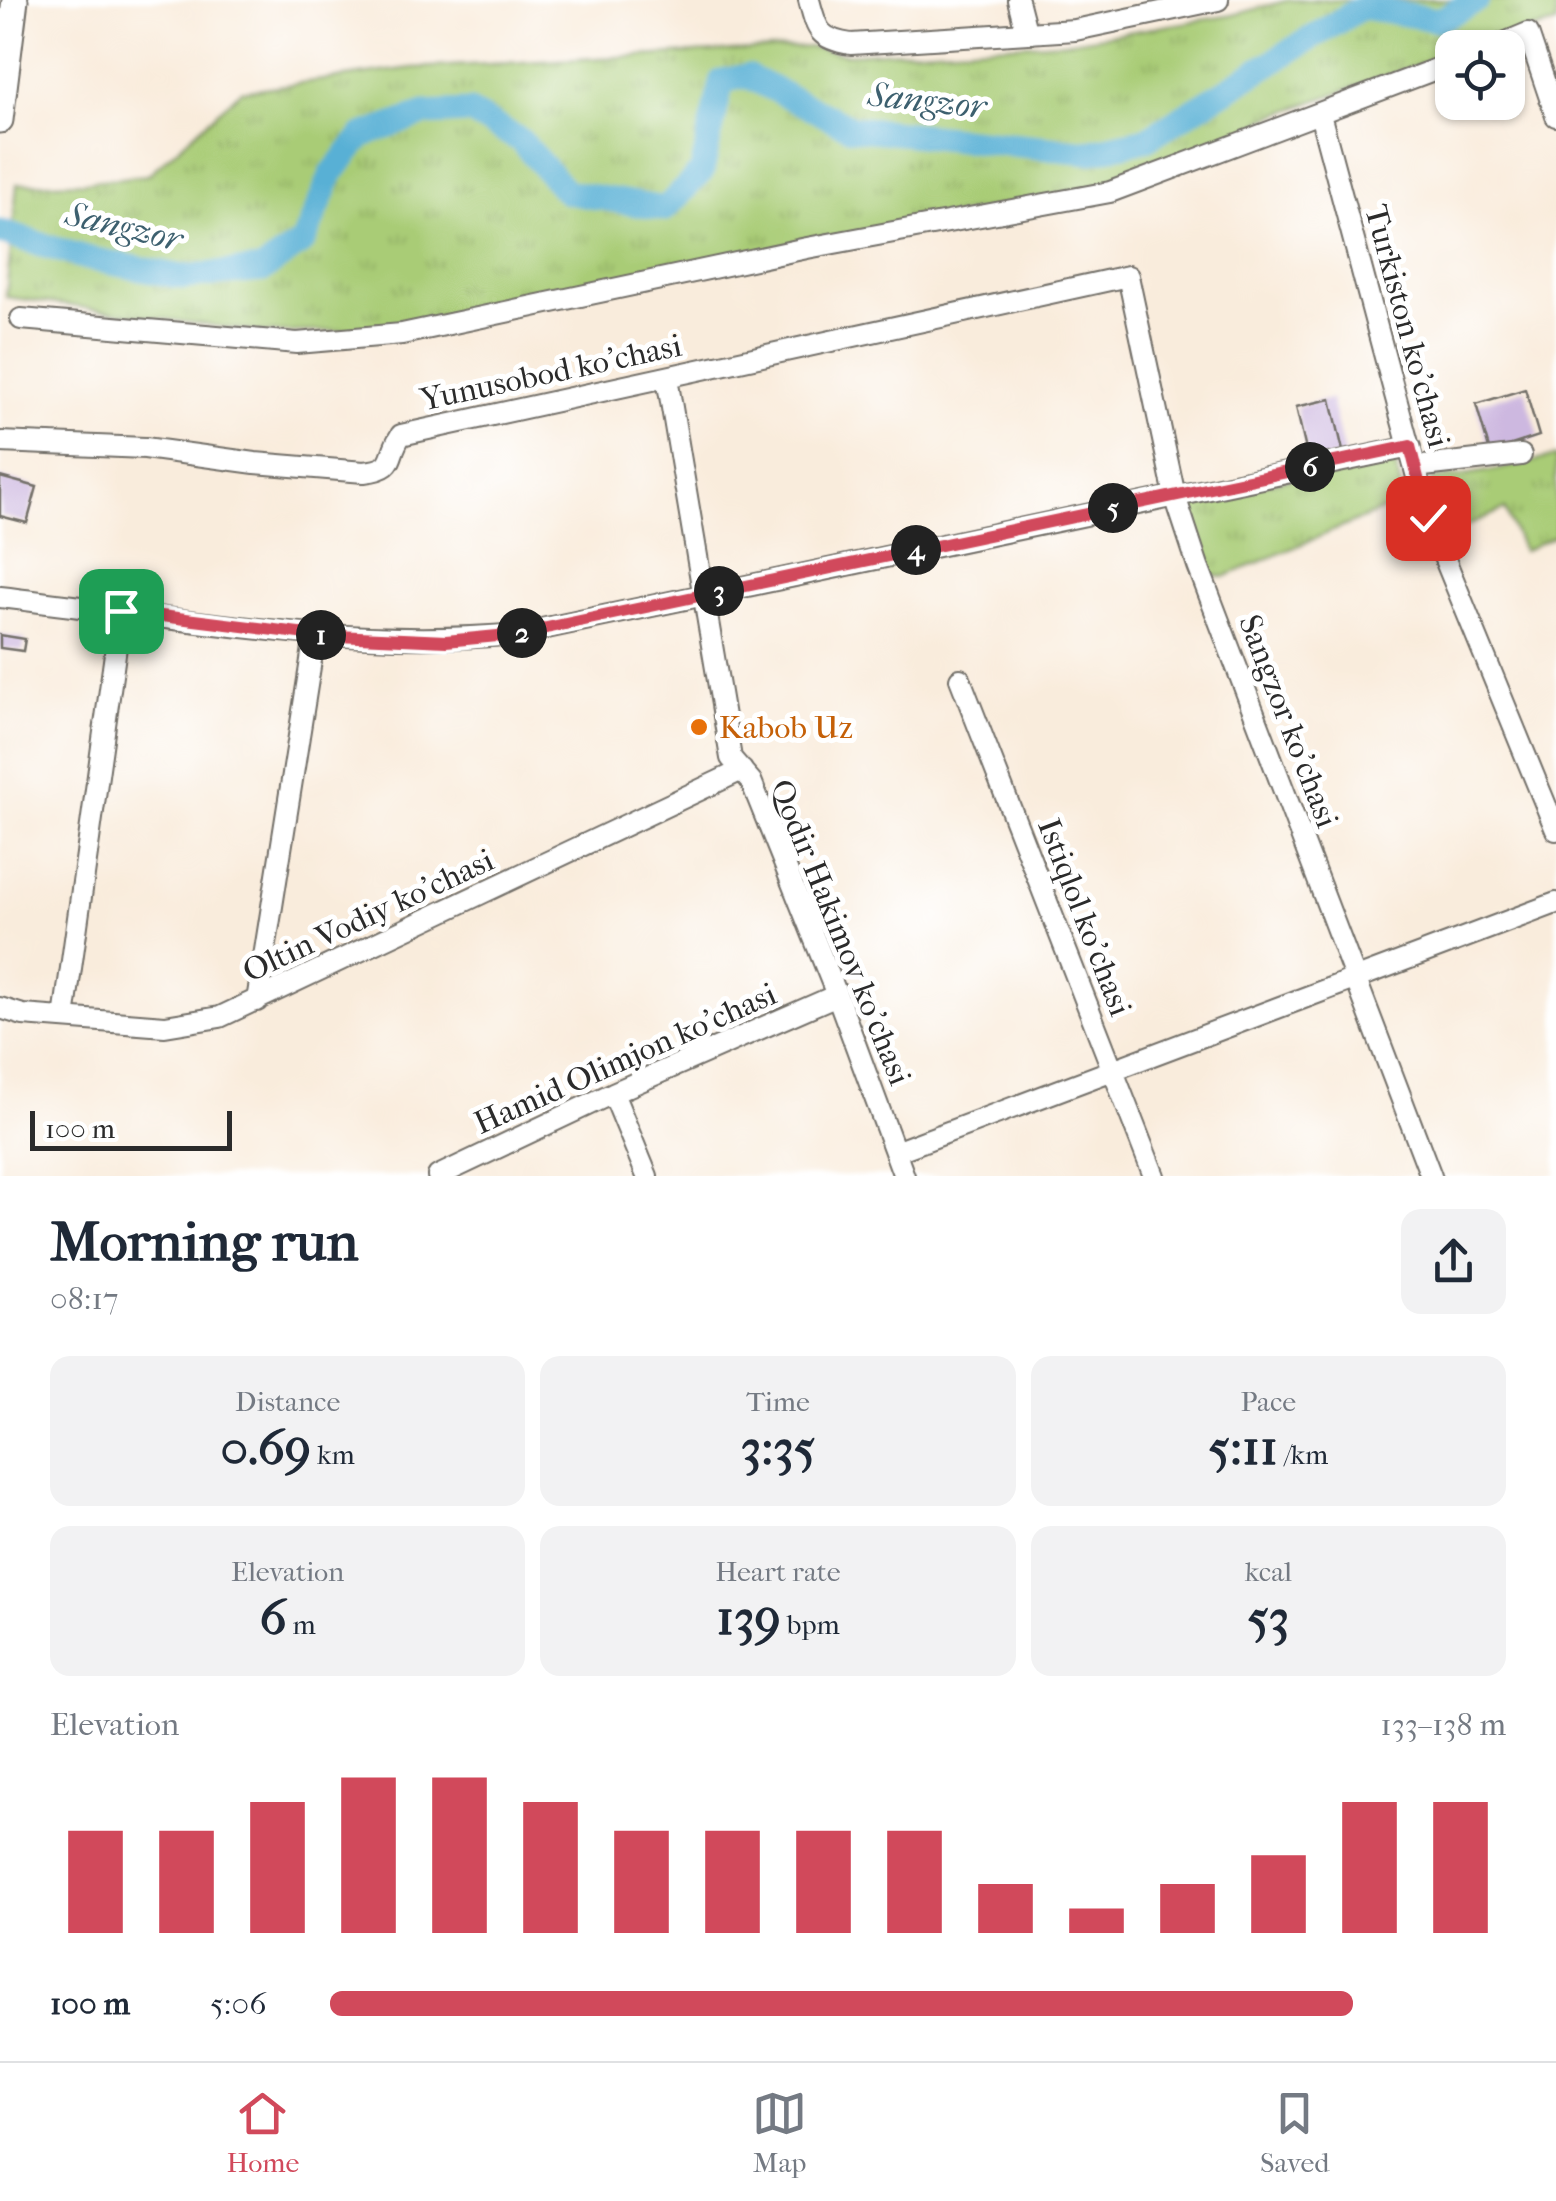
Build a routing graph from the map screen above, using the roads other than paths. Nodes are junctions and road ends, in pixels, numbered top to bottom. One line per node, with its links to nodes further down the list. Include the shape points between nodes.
1 (14, 0): 7 (main road)
2 (810, 0): 5 (street, via 816,28 830,41)
3 (1018, 0): 5 (street)
4 (1218, 0): 5 (street, via 1075,30)
5 (1026, 31)
6 (1525, 35): 10 (street)
7 (5, 47): 11 (main road)
8 (1435, 70): 9 (street)
9 (1320, 114): 13 (street, via 1110,192 402,334 297,342); 17 (street, Turkiston ko'chasi)
10 (1556, 116)
11 (0, 120)
12 (1128, 276): 14 (street, Yunusobod ko'chasi); 18 (street, Sangzor ko'chasi)
13 (21, 319)
14 (667, 378): 15 (street, Yunusobod ko'chasi, via 401,435 390,464 364,472 145,448); 19 (street, Qodir Hakimov ko'chasi)
15 (0, 442)
16 (1520, 455): 17 (street)
17 (1412, 457): 18 (street); 25 (street, Turkiston ko'chasi, via 1428,518)
18 (1175, 496): 19 (street); 27 (street, Sangzor ko'chasi)
19 (702, 594): 22 (street, via 518,634 446,641); 24 (street, Qodir Hakimov ko'chasi, via 731,758)
20 (0, 597): 21 (street)
21 (121, 611): 22 (street); 31 (street)
22 (315, 635): 29 (street)
23 (960, 679): 32 (street, Istiqlol ko'chasi)
24 (742, 770): 28 (street, Qodir Hakimov ko'chasi); 29 (street, Oltin Vodiy ko'chasi)
25 (1556, 830)
26 (1556, 903): 27 (street)
27 (1357, 980): 32 (street); 39 (street, Sangzor ko'chasi)
28 (836, 995): 33 (street, Hamid Olimjon ko'chasi); 34 (street, Qodir Hakimov ko'chasi)
29 (257, 1001): 31 (street, Oltin Vodiy ko'chasi, via 220,1017 165,1026)
30 (0, 1008): 31 (street, Oltin Vodiy ko'chasi)
31 (64, 1018)
32 (1112, 1070): 34 (street); 38 (street, Istiqlol ko'chasi)
33 (613, 1093): 35 (street, Hamid Olimjon ko'chasi); 36 (street)
34 (895, 1152): 37 (street, Qodir Hakimov ko'chasi)
35 (438, 1176)
36 (647, 1176)
37 (904, 1176)
38 (1154, 1176)
39 (1431, 1176)

